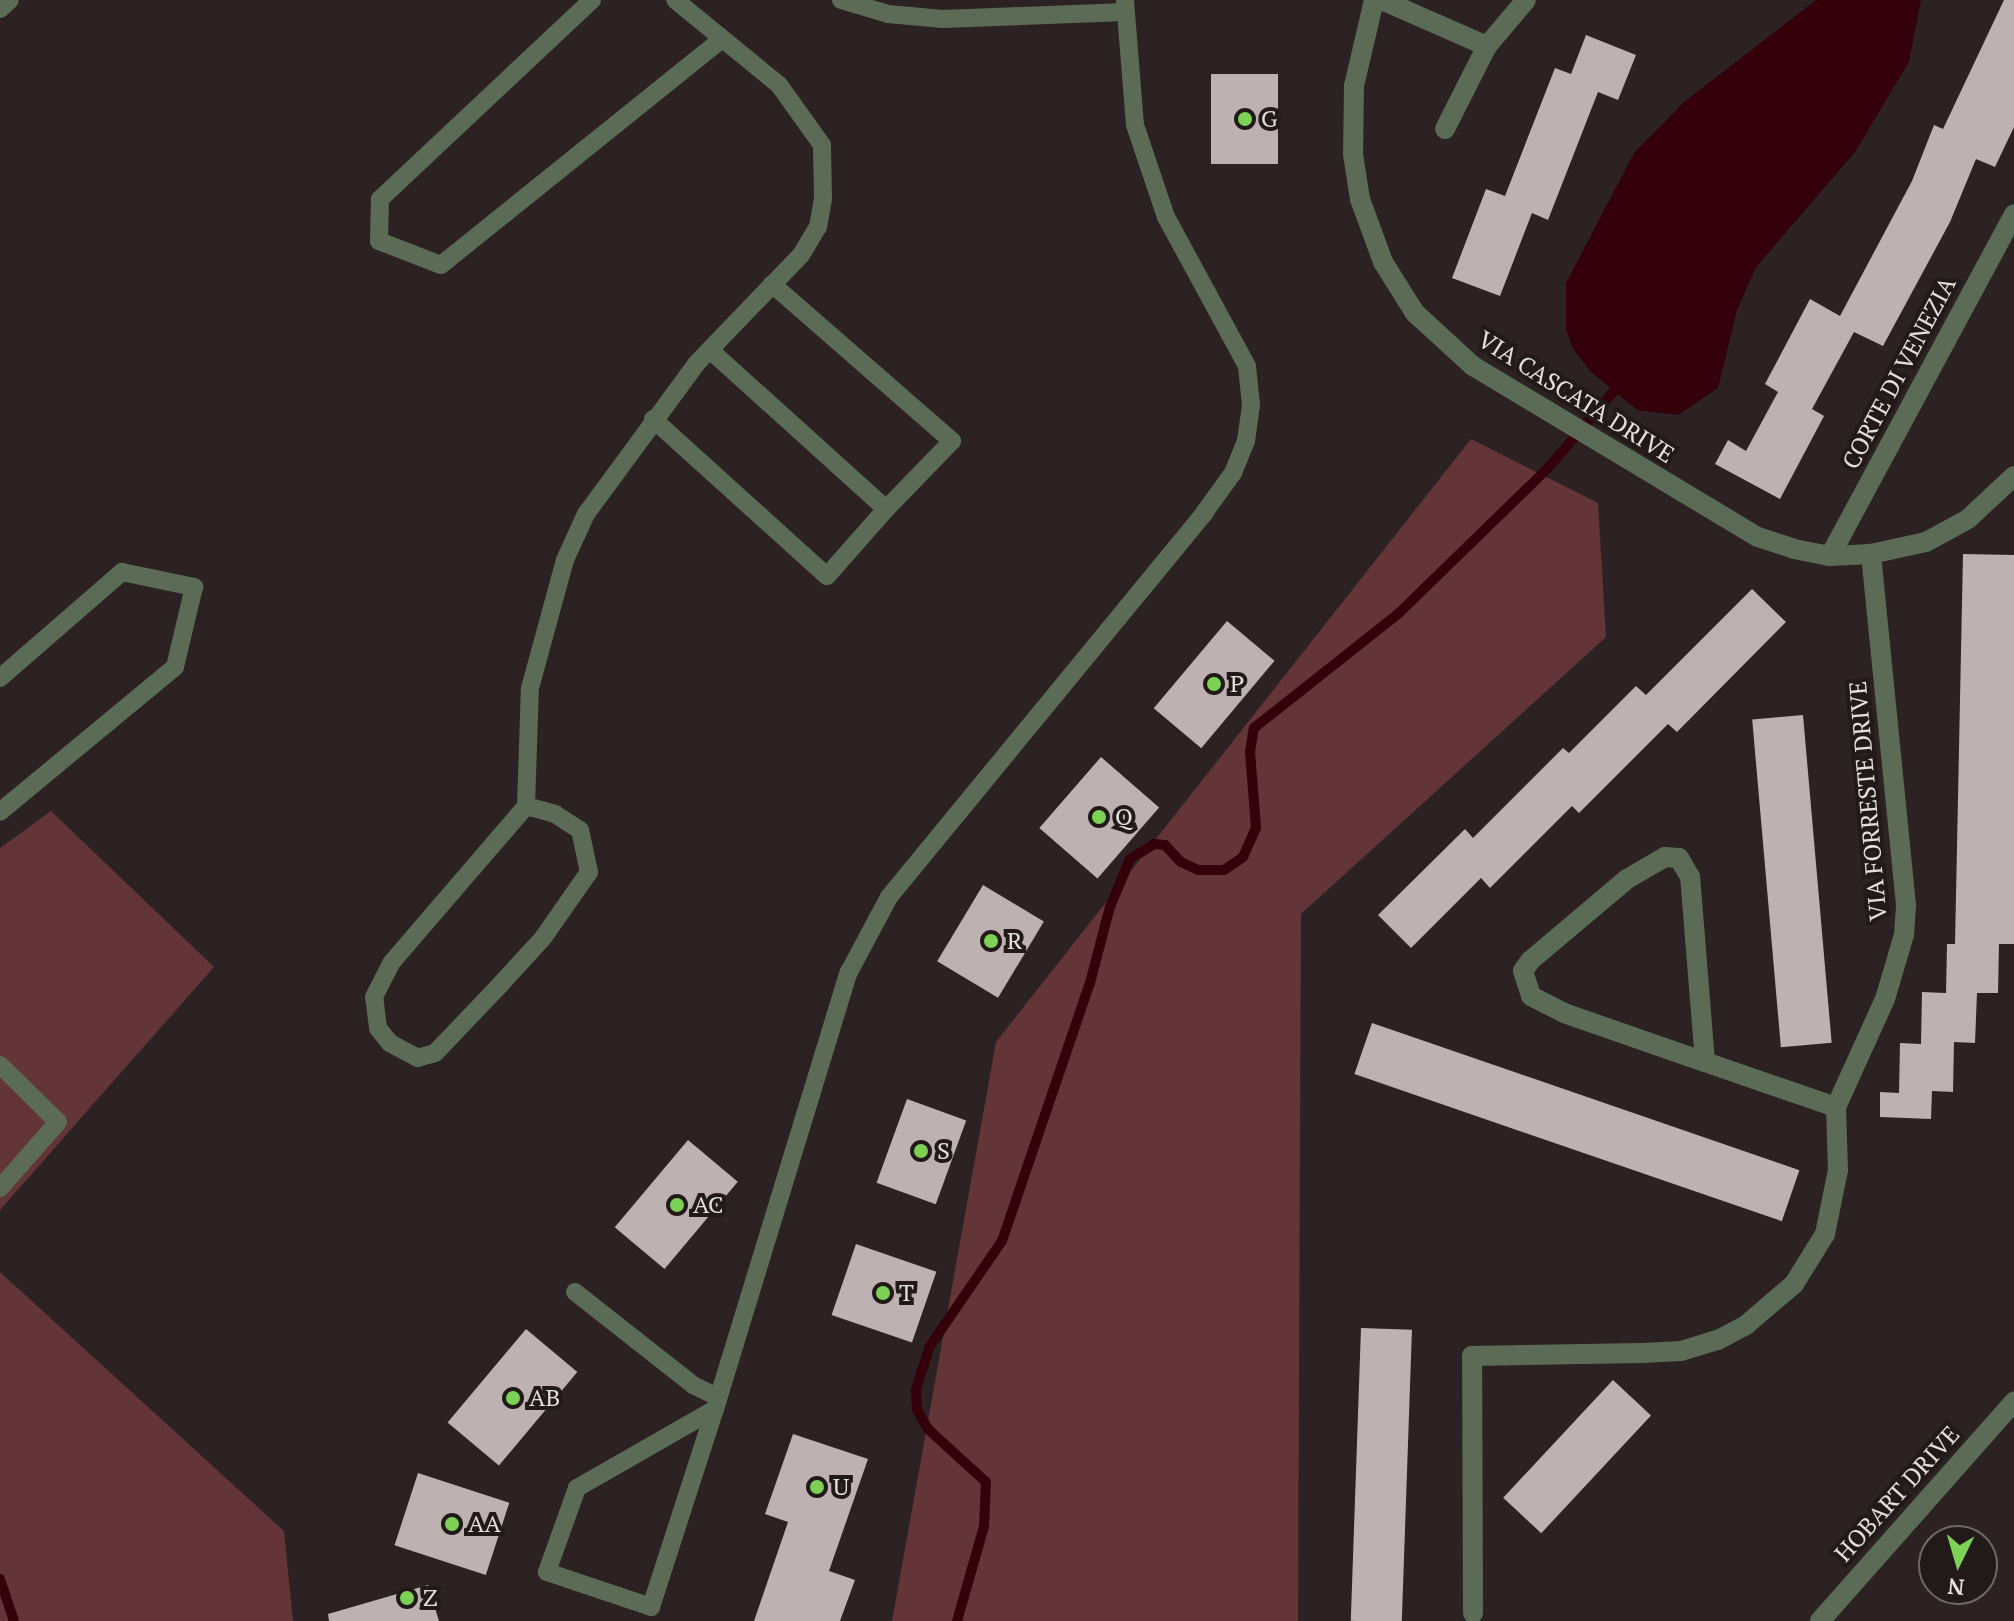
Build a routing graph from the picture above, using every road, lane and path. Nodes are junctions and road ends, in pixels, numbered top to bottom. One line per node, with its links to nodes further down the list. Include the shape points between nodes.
1 (10, 0): 9 (lane)
2 (592, 0): 10 (lane, via 380,199 379,241 441,265)
3 (675, 0): 10 (lane)
4 (841, 0): 8 (lane, via 888,14 943,19)
5 (1374, 0): 20 (street, VIA CASCATA DRIVE, via 1354,86 1355,178 1378,250 1398,288 1433,333 1473,366 1562,422 1758,537)
6 (1382, 0): 11 (street)
7 (1526, 0): 11 (street)
8 (1124, 6): 30 (lane, via 1135,125 1166,217 1247,366 1251,405 1246,441 1233,473 1204,513 889,897 849,972)
9 (0, 9)
10 (721, 40): 14 (lane, via 779,85 822,145 818,227)
11 (1487, 46): 12 (street)
12 (1445, 129)
13 (2014, 214): 20 (street, CORTE DI VENEZIA)
14 (772, 284): 15 (lane); 18 (lane, via 952,441)
15 (710, 350): 16 (lane); 18 (lane)
16 (653, 419): 18 (lane, via 827,576); 22 (lane, via 586,514 565,560 530,688)
17 (2014, 476): 19 (street, VIA CASCATA DRIVE, via 1950,531)
18 (886, 509)
19 (1871, 554): 20 (street, VIA CASCATA DRIVE); 26 (street, VIA FORRESTE DRIVE, via 1904,935 1885,999)
20 (1830, 556)
21 (0, 678): 23 (lane, via 122,572 194,587 175,667)
22 (526, 806): 22 (lane, via 392,962 374,997 378,1028 390,1043 418,1058 435,1053 500,985 543,938 589,872 580,830 555,814)
23 (0, 812)
24 (1705, 1062): 24 (street, via 1542,1005 1524,986 1523,971 1543,949 1627,879 1665,857 1679,858 1690,877); 26 (street)
25 (0, 1065): 27 (lane, via 58,1122)
26 (1836, 1107): 31 (street, VIA FORRESTE DRIVE, via 1838,1170 1825,1234 1794,1284 1746,1325 1681,1351 1472,1356)
27 (0, 1188)
28 (575, 1292): 30 (lane)
29 (2014, 1402): 32 (street, HOBART DRIVE)
30 (716, 1403): 30 (lane, via 651,1607 547,1572 577,1488)
31 (1473, 1613)
32 (1820, 1621)

